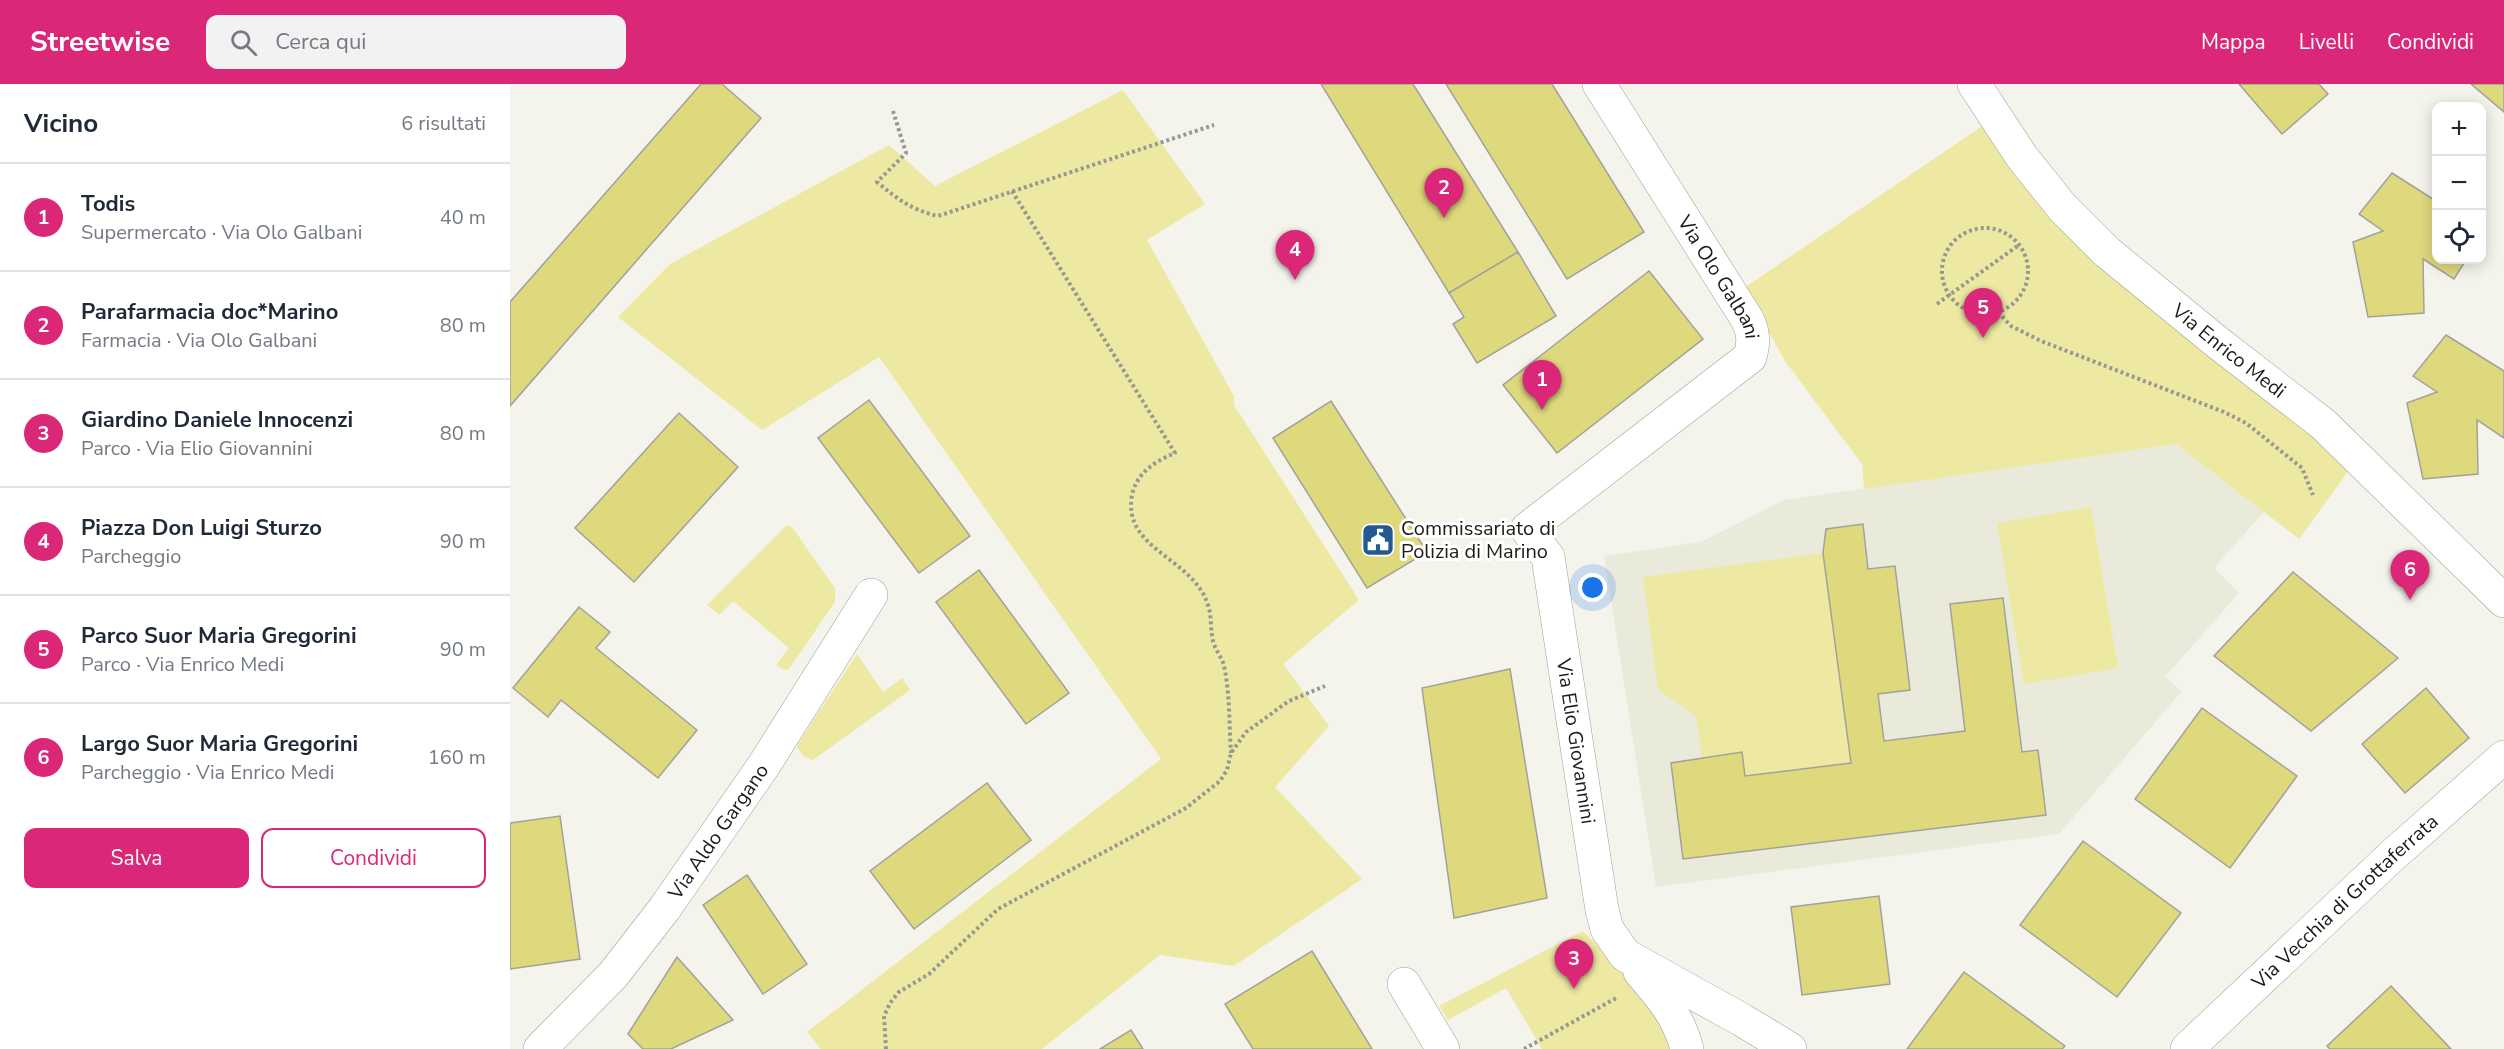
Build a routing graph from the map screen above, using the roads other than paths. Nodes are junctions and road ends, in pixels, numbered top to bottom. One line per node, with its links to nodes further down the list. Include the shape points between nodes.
1 (1599, 84): 3 (street, Via Olo Galbani, via 1748,319 1754,343 1750,357)
2 (1974, 84): 5 (street, Via Enrico Medi, via 2022,157 2062,207 2107,252 2323,424)
3 (1527, 529): 7 (street, Via Elio Giovannini, via 1548,557 1602,910 1607,929)
4 (871, 595): 11 (street, Via Aldo Gargano, via 764,765 665,908 613,975)
5 (2504, 601)
6 (2504, 757): 15 (street, Via Vecchia di Grottaferrata, via 2394,854)
7 (1625, 955): 9 (street, Via Elio Giovannini); 13 (street, Via Elio Giovannini, via 1667,1003)
8 (1404, 984): 12 (street)
9 (1742, 1020): 10 (street, Via Elio Giovannini); 14 (street, via 1712,1031)
10 (1777, 1046)
11 (540, 1049)
12 (1443, 1049)
13 (1687, 1049)
14 (1697, 1049)
15 (2187, 1049)

